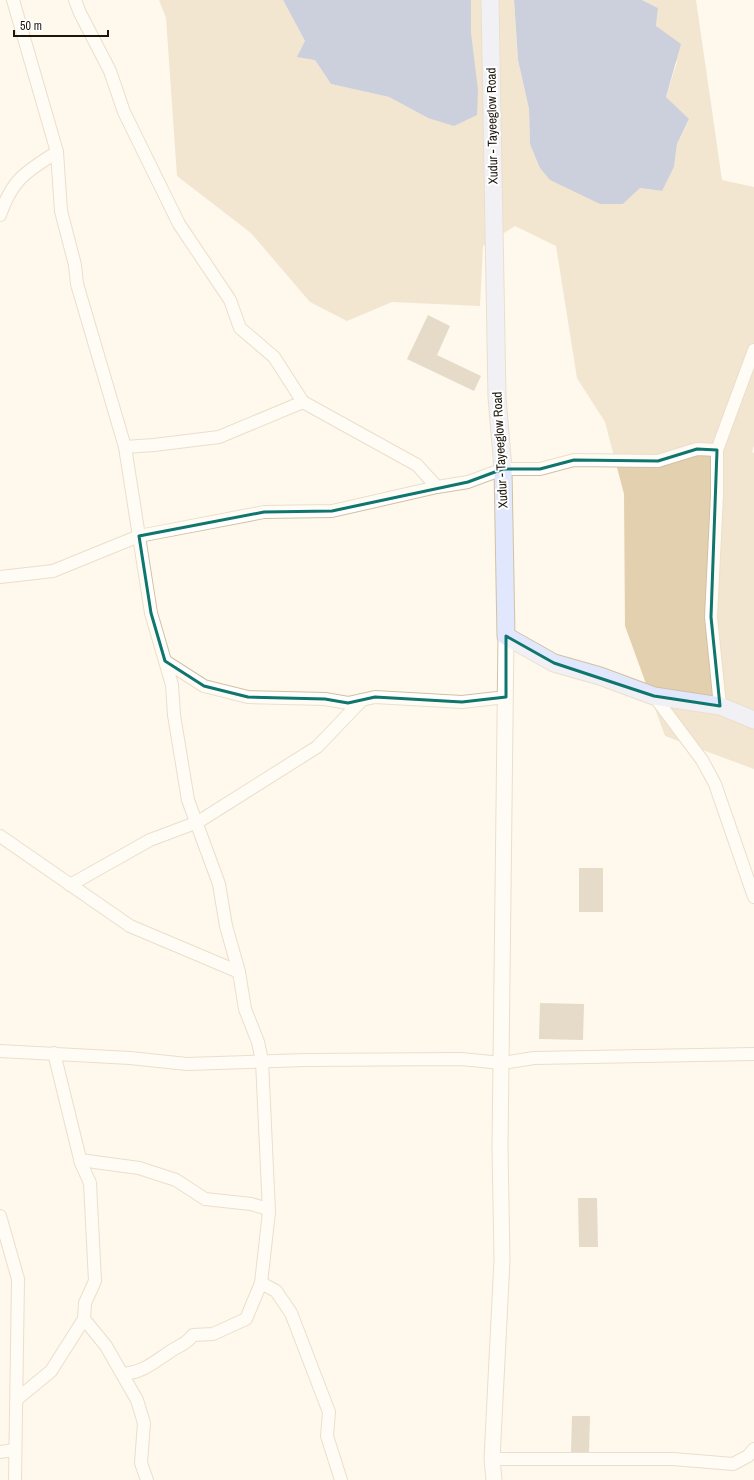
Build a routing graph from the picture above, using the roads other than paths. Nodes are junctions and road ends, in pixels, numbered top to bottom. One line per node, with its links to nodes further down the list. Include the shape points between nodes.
1 (13, 0): 4 (street)
2 (75, 0): 7 (street, via 110,71 124,112 180,224 230,300 240,328 274,357)
3 (490, 0): 10 (main road, Xudur - Tayeeglow Road, via 497,397)
4 (57, 152): 5 (street, via 28,170 13,186); 8 (street, via 62,211 77,284)
5 (0, 215)
6 (754, 350): 9 (street)
7 (303, 402): 8 (street, via 219,437); 11 (street, via 417,465)
8 (125, 447): 12 (street)
9 (717, 450): 10 (street, via 697,449 658,462 574,460 540,469); 19 (street, via 711,617)
10 (503, 469): 11 (street, via 468,482); 14 (main road, Xudur - Tayeeglow Road)
11 (437, 487): 12 (street, via 332,511 264,512)
12 (139, 536): 13 (street, via 53,571); 15 (street, via 151,612)
13 (0, 577)
14 (506, 636): 16 (main road, via 554,663 600,676); 17 (street)
15 (165, 661): 18 (street, via 204,686 248,697 325,699 348,703); 21 (street, via 172,684 174,715 188,800)
16 (654, 696): 19 (main road); 24 (street, via 702,760 715,784)
17 (506, 697): 18 (street, via 462,702 375,697); 30 (street)
18 (362, 700): 21 (street, via 317,746)
19 (720, 706): 20 (main road)
20 (754, 720)
21 (198, 822): 23 (street, via 150,840); 25 (street, via 220,884 226,926)
22 (0, 836): 23 (street)
23 (70, 885): 25 (street, via 130,926)
24 (754, 896)
25 (239, 972): 29 (street, via 245,1009 258,1042)
26 (0, 1051): 27 (street)
27 (54, 1053): 29 (street, via 187,1064); 31 (street)
28 (754, 1054): 30 (street, via 534,1058)
29 (262, 1061): 30 (street, via 461,1059); 32 (street)
30 (502, 1063): 41 (street, via 502,1260)
31 (80, 1160): 32 (street, via 139,1168 176,1180 205,1199 251,1204); 35 (street, via 90,1184 96,1268 95,1281 85,1303)
32 (268, 1209): 34 (street)
33 (0, 1216): 37 (street, via 18,1279)
34 (261, 1283): 36 (street, via 246,1319 213,1334 193,1335 188,1343 169,1352 150,1367); 44 (street, via 276,1291 291,1313 329,1412 327,1436)
35 (84, 1319): 36 (street); 37 (street, via 51,1371)
36 (124, 1374): 43 (street, via 137,1400 144,1423 141,1463)
37 (17, 1399): 39 (street)
38 (754, 1449): 41 (street, via 748,1456 733,1464 673,1459)
39 (14, 1450): 40 (street); 42 (street)
40 (0, 1452)
41 (492, 1459): 45 (street)
42 (15, 1480)
43 (147, 1480)
44 (341, 1480)
45 (494, 1480)

